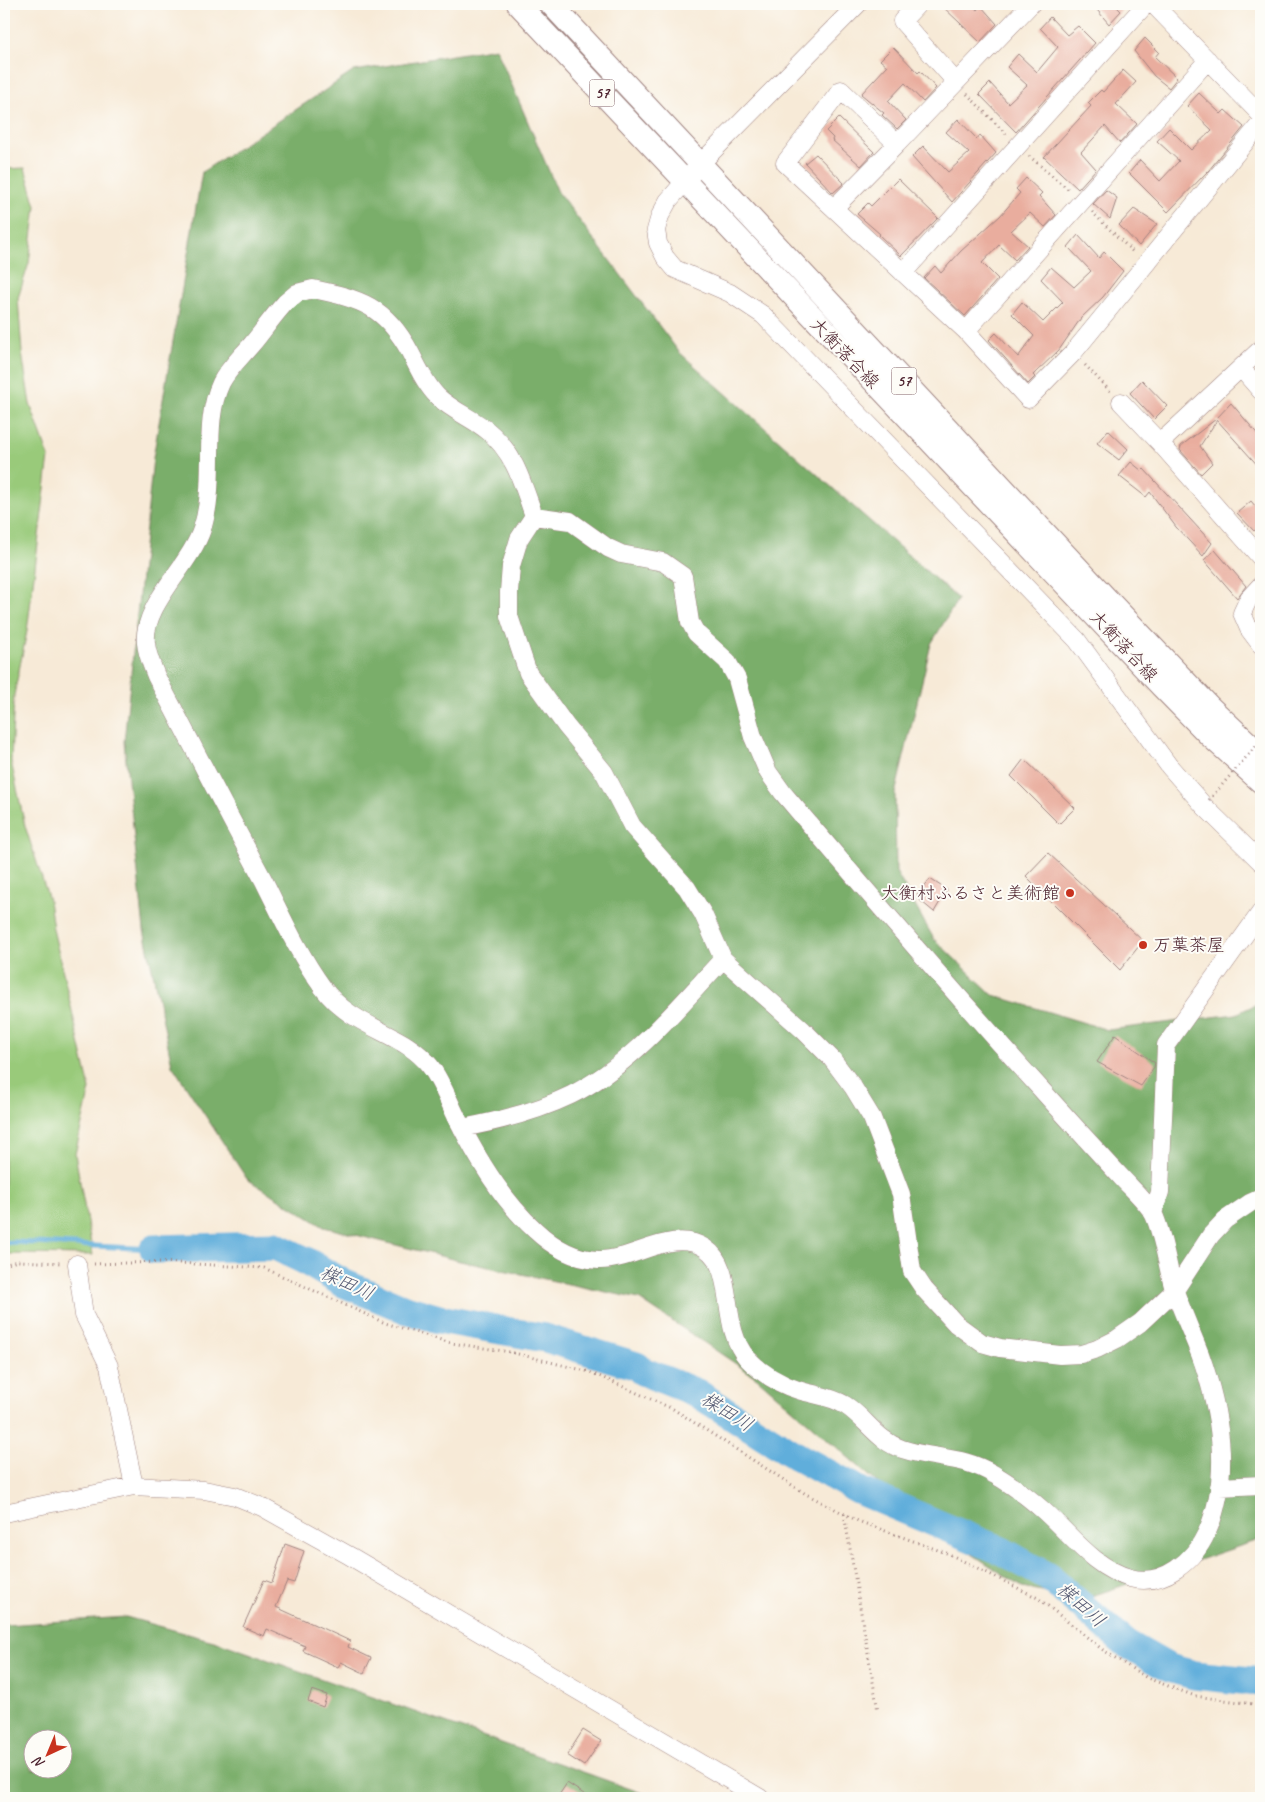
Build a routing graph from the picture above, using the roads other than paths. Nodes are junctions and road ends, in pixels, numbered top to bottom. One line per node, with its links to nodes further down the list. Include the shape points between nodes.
1 (518, 4): 14 (main road, 大衡落合線 / 57)
2 (551, 4): 13 (main road, 大衡落合線 / 57)
3 (858, 4): 13 (street)
4 (918, 4): 9 (street, via 902,20)
5 (1146, 4): 16 (street)
6 (1153, 4): 8 (street)
7 (1021, 7): 9 (street)
8 (1208, 60): 10 (street); 17 (street)
9 (956, 82): 12 (street)
10 (1261, 115)
11 (1261, 123): 17 (street, via 1073,353 1028,400)
12 (897, 144): 15 (street); 15 (street, via 841,90 785,164)
13 (701, 163): 14 (street); 27 (main road, 大衡落合線 / 57, via 1115,607 1210,707)
14 (686, 181): 28 (main road, 大衡落合線 / 57, via 812,319 1161,686); 29 (street, via 668,201 656,230 665,257 676,269 730,293 763,314 1077,640 1170,766 1205,807)
15 (834, 208): 16 (street)
16 (903, 273): 17 (street)
17 (966, 331)
18 (1261, 349): 19 (street)
19 (1241, 368): 20 (street); 22 (street)
20 (1261, 391)
21 (1121, 402): 22 (street)
22 (1160, 443): 24 (street)
23 (534, 516): 31 (street, via 519,539 511,566 509,592 509,616 528,674 604,772 632,826 687,888 703,914); 32 (street, via 515,463 502,445 487,430 456,412 437,396 392,322 347,296 313,290 297,293 285,303 222,382 214,400 211,420 208,512 198,540 147,624 146,642 156,676 313,972 338,1006 351,1016 421,1055 434,1070); 34 (street, via 570,521 608,548 621,554 663,562 682,576 690,622 696,633 727,661 737,679 753,737 768,772 783,794 946,984)
24 (1261, 558)
25 (1261, 585): 26 (street, via 1249,598 1242,613)
26 (1261, 645)
27 (1261, 755)
28 (1261, 782)
29 (1261, 862)
30 (1261, 912): 34 (street, via 1166,1045 1160,1192)
31 (723, 960): 32 (street, via 660,1026 596,1080 546,1106); 36 (street, via 803,1030 832,1059 853,1087 872,1118 901,1194 912,1271 924,1289 967,1334 1000,1348 1051,1355 1081,1354 1118,1339)
32 (462, 1128): 39 (street, via 511,1203 532,1228 551,1243 567,1253 602,1261 682,1241 700,1244 715,1256 723,1274 734,1337 744,1355 759,1369 795,1389 827,1396 846,1405 890,1444 906,1450 961,1459 990,1471 1025,1496 1103,1564 1123,1576 1142,1580 1176,1571 1204,1541 1212,1522)
33 (1261, 1198): 36 (street, via 1225,1220 1211,1235)
34 (1153, 1213): 36 (street)
35 (77, 1264): 37 (street, via 84,1315 109,1366)
36 (1175, 1290): 39 (street, via 1214,1396 1222,1463)
37 (134, 1486): 40 (street); 41 (street, via 204,1490 235,1496 262,1507)
38 (1261, 1486): 39 (street)
39 (1219, 1487)
40 (4, 1513)
41 (760, 1798)

